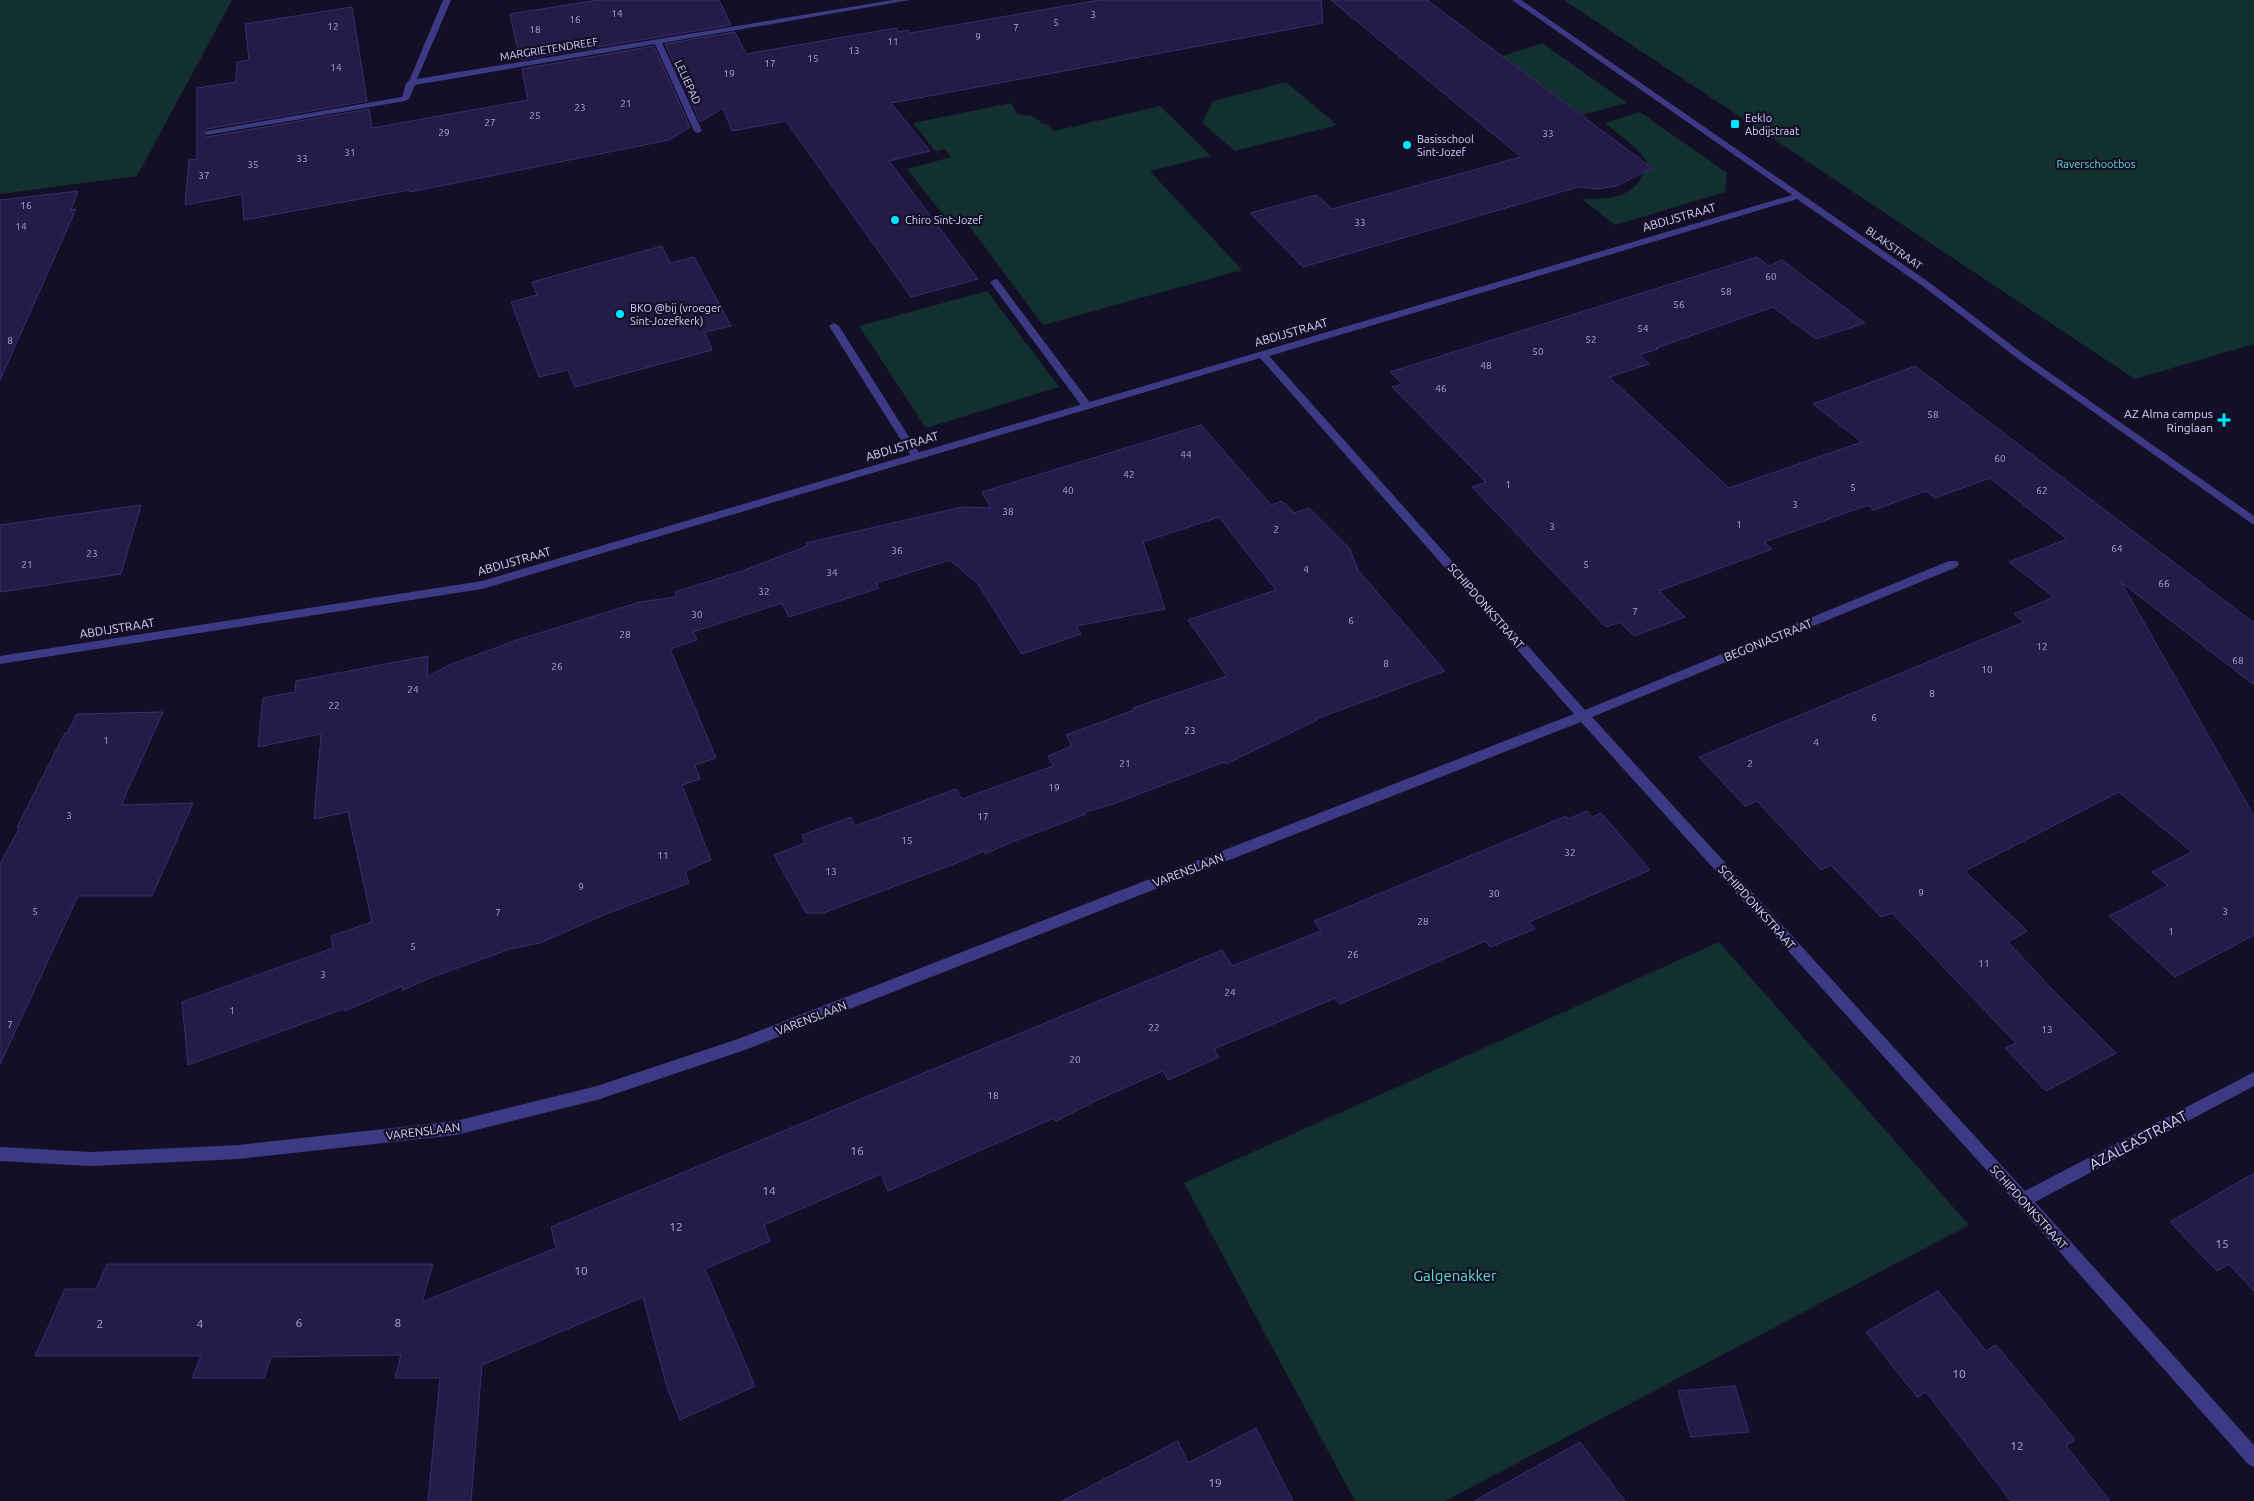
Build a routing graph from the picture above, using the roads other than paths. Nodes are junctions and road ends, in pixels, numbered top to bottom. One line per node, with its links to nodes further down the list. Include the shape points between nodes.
1 (447, 0): 5 (street)
2 (906, 0): 4 (street, MARGRIETENDREEF)
3 (1516, 0): 8 (street, BLAKSTRAAT)
4 (658, 43): 5 (street, MARGRIETENDREEF); 6 (street, LELIEPAD)
5 (410, 83): 7 (street, via 405,99)
6 (698, 131)
7 (207, 133)
8 (1798, 196): 11 (street, ABDIJSTRAAT); 14 (street, BLAKSTRAAT)
9 (995, 282): 12 (street)
10 (834, 326): 13 (street)
11 (1262, 354): 12 (street, ABDIJSTRAAT); 17 (street, SCHIPDONKSTRAAT)
12 (1087, 406): 13 (street, ABDIJSTRAAT)
13 (916, 456): 16 (street, ABDIJSTRAAT, via 482,585)
14 (2254, 521)
15 (1953, 564): 17 (street, BEGONIASTRAAT)
16 (0, 660)
17 (1583, 716): 19 (street, VARENSLAAN, via 740,1045 597,1093 456,1128 239,1152 91,1159); 20 (street, SCHIPDONKSTRAAT)
18 (2254, 1079): 20 (street, AZALEASTRAAT)
19 (0, 1154)
20 (2023, 1200): 21 (street, SCHIPDONKSTRAAT)
21 (2254, 1458)

